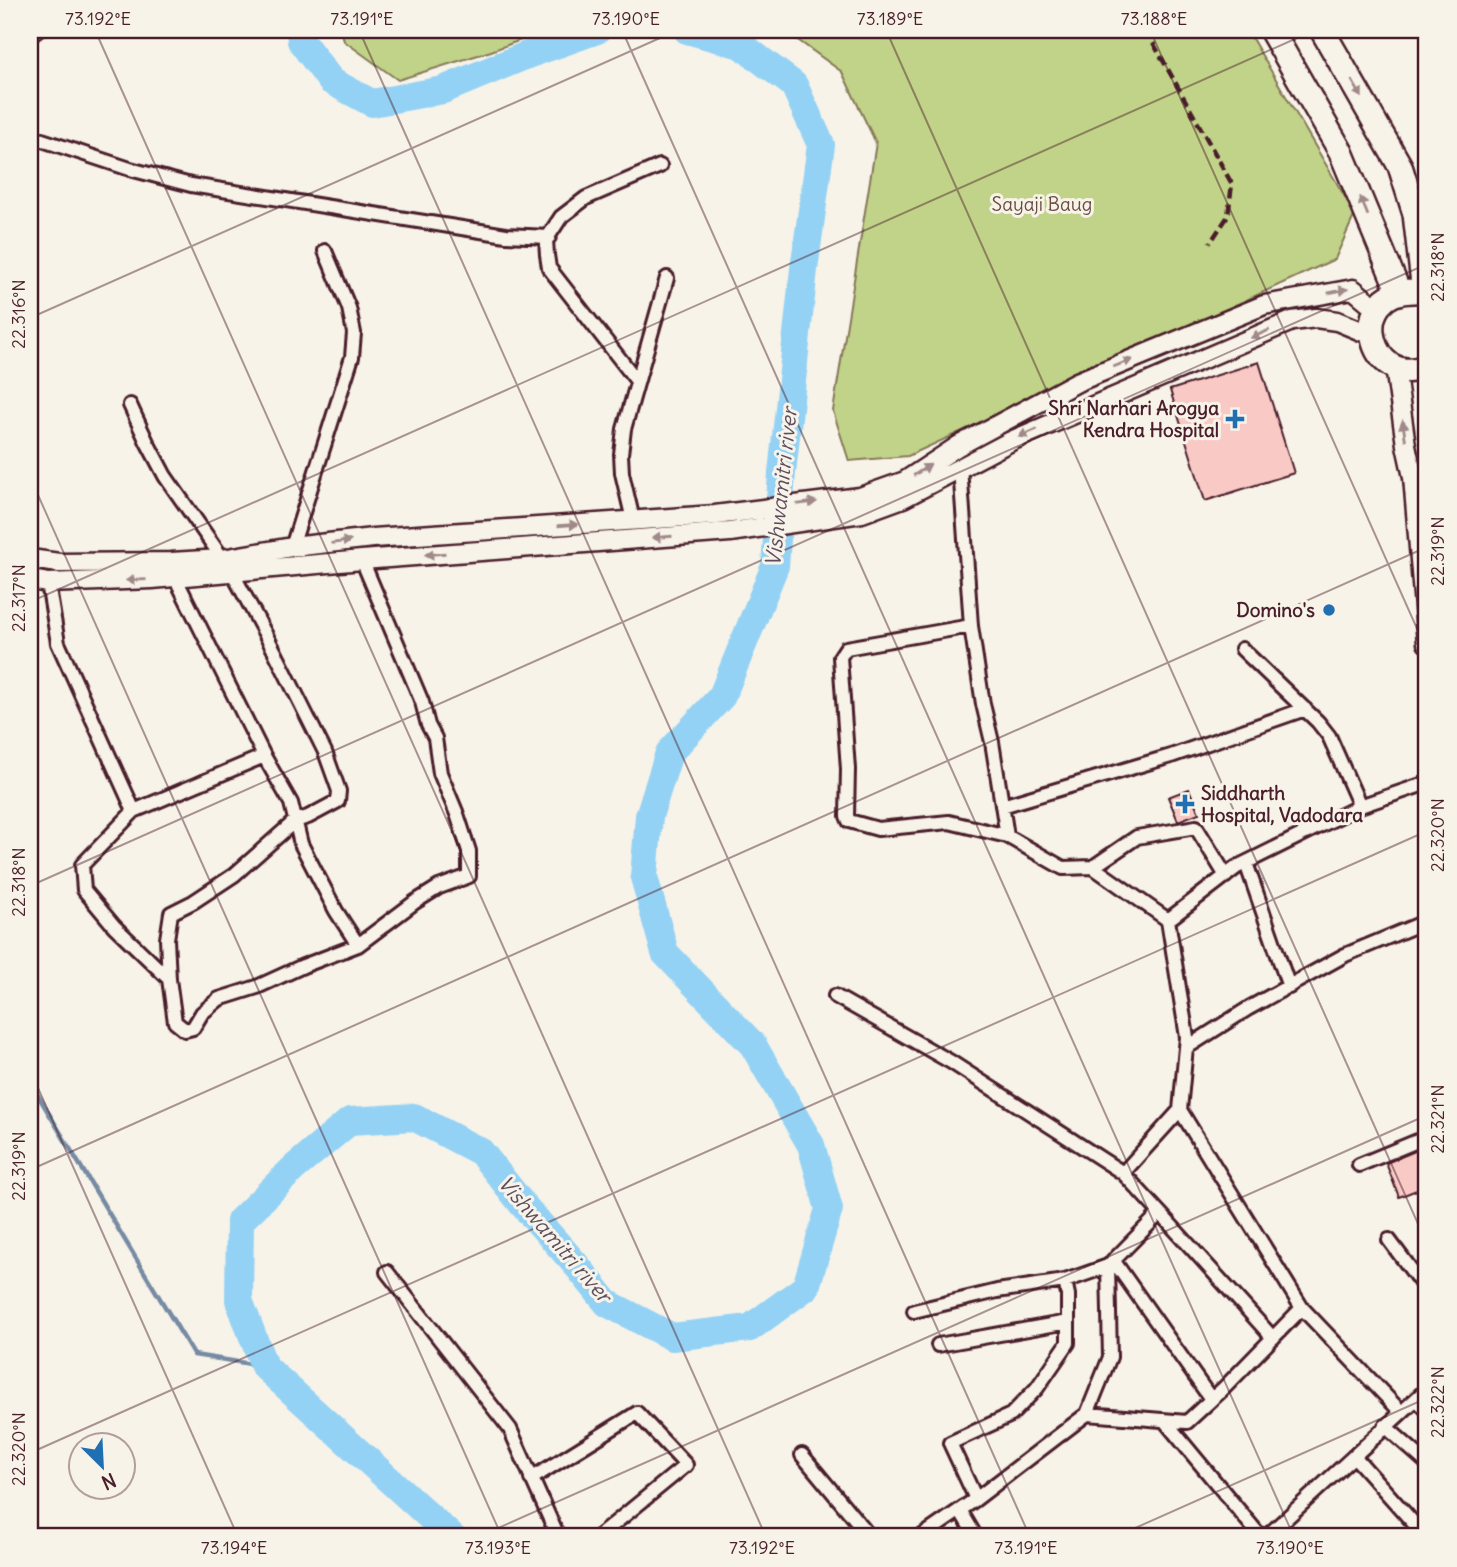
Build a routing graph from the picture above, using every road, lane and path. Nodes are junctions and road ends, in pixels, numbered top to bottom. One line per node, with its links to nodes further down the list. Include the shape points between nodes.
1 (38, 30): 4 (street)
2 (1271, 30): 10 (highway, one-way to 2, via 1341,152)
3 (1322, 30): 11 (highway, one-way to 11, via 1400,166 1415,214)
4 (30, 36)
5 (30, 136): 7 (street, via 191,185 506,235)
6 (660, 166): 7 (street, via 586,198 561,217)
7 (549, 237): 16 (street, via 549,268)
8 (325, 251): 21 (street, via 349,308 352,357)
9 (667, 278): 16 (street)
10 (1399, 292): 11 (highway); 12 (highway)
11 (1426, 293)
12 (1377, 309): 13 (highway); 19 (street, one-way to 12, via 1077,382 1264,305 1353,289)
13 (1371, 335): 14 (highway, via 1375,349); 18 (street, one-way to 18, via 1337,321 1292,321 1010,441)
14 (1395, 367): 15 (highway); 27 (street, one-way to 14, via 1413,477)
15 (1427, 367)
16 (637, 382): 20 (street, via 621,454)
17 (130, 405): 24 (street, via 164,476)
18 (960, 467): 19 (street, via 903,498); 28 (street)
19 (861, 505): 20 (street, one-way to 19); 23 (street, one-way to 23, via 730,532)
20 (633, 520): 21 (street, one-way to 20)
21 (292, 547): 24 (street)
22 (30, 559): 24 (street)
23 (362, 560): 24 (street); 44 (street, via 435,738 440,773 469,851 469,876 439,887)
24 (227, 565): 25 (street); 37 (street, via 326,752 339,791 338,801)
25 (175, 577): 26 (street, one-way to 26); 32 (street)
26 (39, 581): 36 (street, via 58,643)
27 (1425, 600): 29 (street)
28 (971, 626): 34 (street); 38 (street, via 846,648 840,657 848,769 846,816 849,821 878,829 949,822)
29 (1427, 643)
30 (1242, 649): 31 (street)
31 (1306, 709): 34 (street, via 1171,757); 35 (street, via 1329,736)
32 (264, 756): 36 (street); 37 (street, via 291,803)
33 (1427, 783): 35 (street)
34 (1002, 806): 38 (street)
35 (1360, 806): 39 (street)
36 (134, 811): 45 (street, via 82,865 84,890)
37 (295, 821): 44 (street, via 301,844); 45 (street, via 234,875 171,913)
38 (1007, 836): 40 (street, via 1063,868)
39 (1246, 863): 41 (street); 46 (street)
40 (1093, 867): 41 (street, via 1137,837 1196,827); 42 (street)
41 (1226, 876): 42 (street)
42 (1168, 920): 48 (street)
43 (1427, 921): 46 (street, via 1345,955)
44 (358, 944): 45 (street, via 219,999 193,1028 185,1030 175,1022)
45 (169, 979)
46 (1289, 986): 48 (street)
47 (835, 996): 52 (street, via 951,1062)
48 (1186, 1048): 49 (street)
49 (1180, 1110): 52 (street); 59 (street)
50 (1427, 1137): 51 (street)
51 (1359, 1165)
52 (1123, 1172): 53 (street)
53 (1160, 1213): 55 (street); 62 (street)
54 (1389, 1240): 58 (street)
55 (1111, 1263): 57 (street); 65 (street); 69 (street, via 1110,1357)
56 (387, 1272): 75 (street, via 510,1429)
57 (1065, 1281): 60 (street); 61 (street)
58 (1427, 1292)
59 (1302, 1308): 62 (street); 68 (street)
60 (914, 1311)
61 (1068, 1322): 63 (street); 76 (street, via 1068,1343 1037,1388 1011,1415 950,1443)
62 (1273, 1338): 65 (street)
63 (938, 1345)
64 (1427, 1389): 66 (street)
65 (1211, 1399): 70 (street, via 1187,1422)
66 (1416, 1399): 67 (street); 68 (street)
67 (1427, 1410)
68 (1401, 1412): 71 (street)
69 (1087, 1414): 70 (street); 76 (street)
70 (1164, 1420): 83 (street)
71 (1385, 1426): 73 (street); 74 (street)
72 (802, 1455): 80 (street)
73 (1354, 1456): 83 (street); 84 (street)
74 (1427, 1463)
75 (531, 1479): 78 (street); 79 (street, via 636,1413 685,1465)
76 (975, 1499): 77 (street)
77 (960, 1510): 81 (street); 82 (street)
78 (558, 1537)
79 (598, 1537)
80 (870, 1537)
81 (921, 1537)
82 (976, 1537)
83 (1264, 1537)
84 (1426, 1537)

